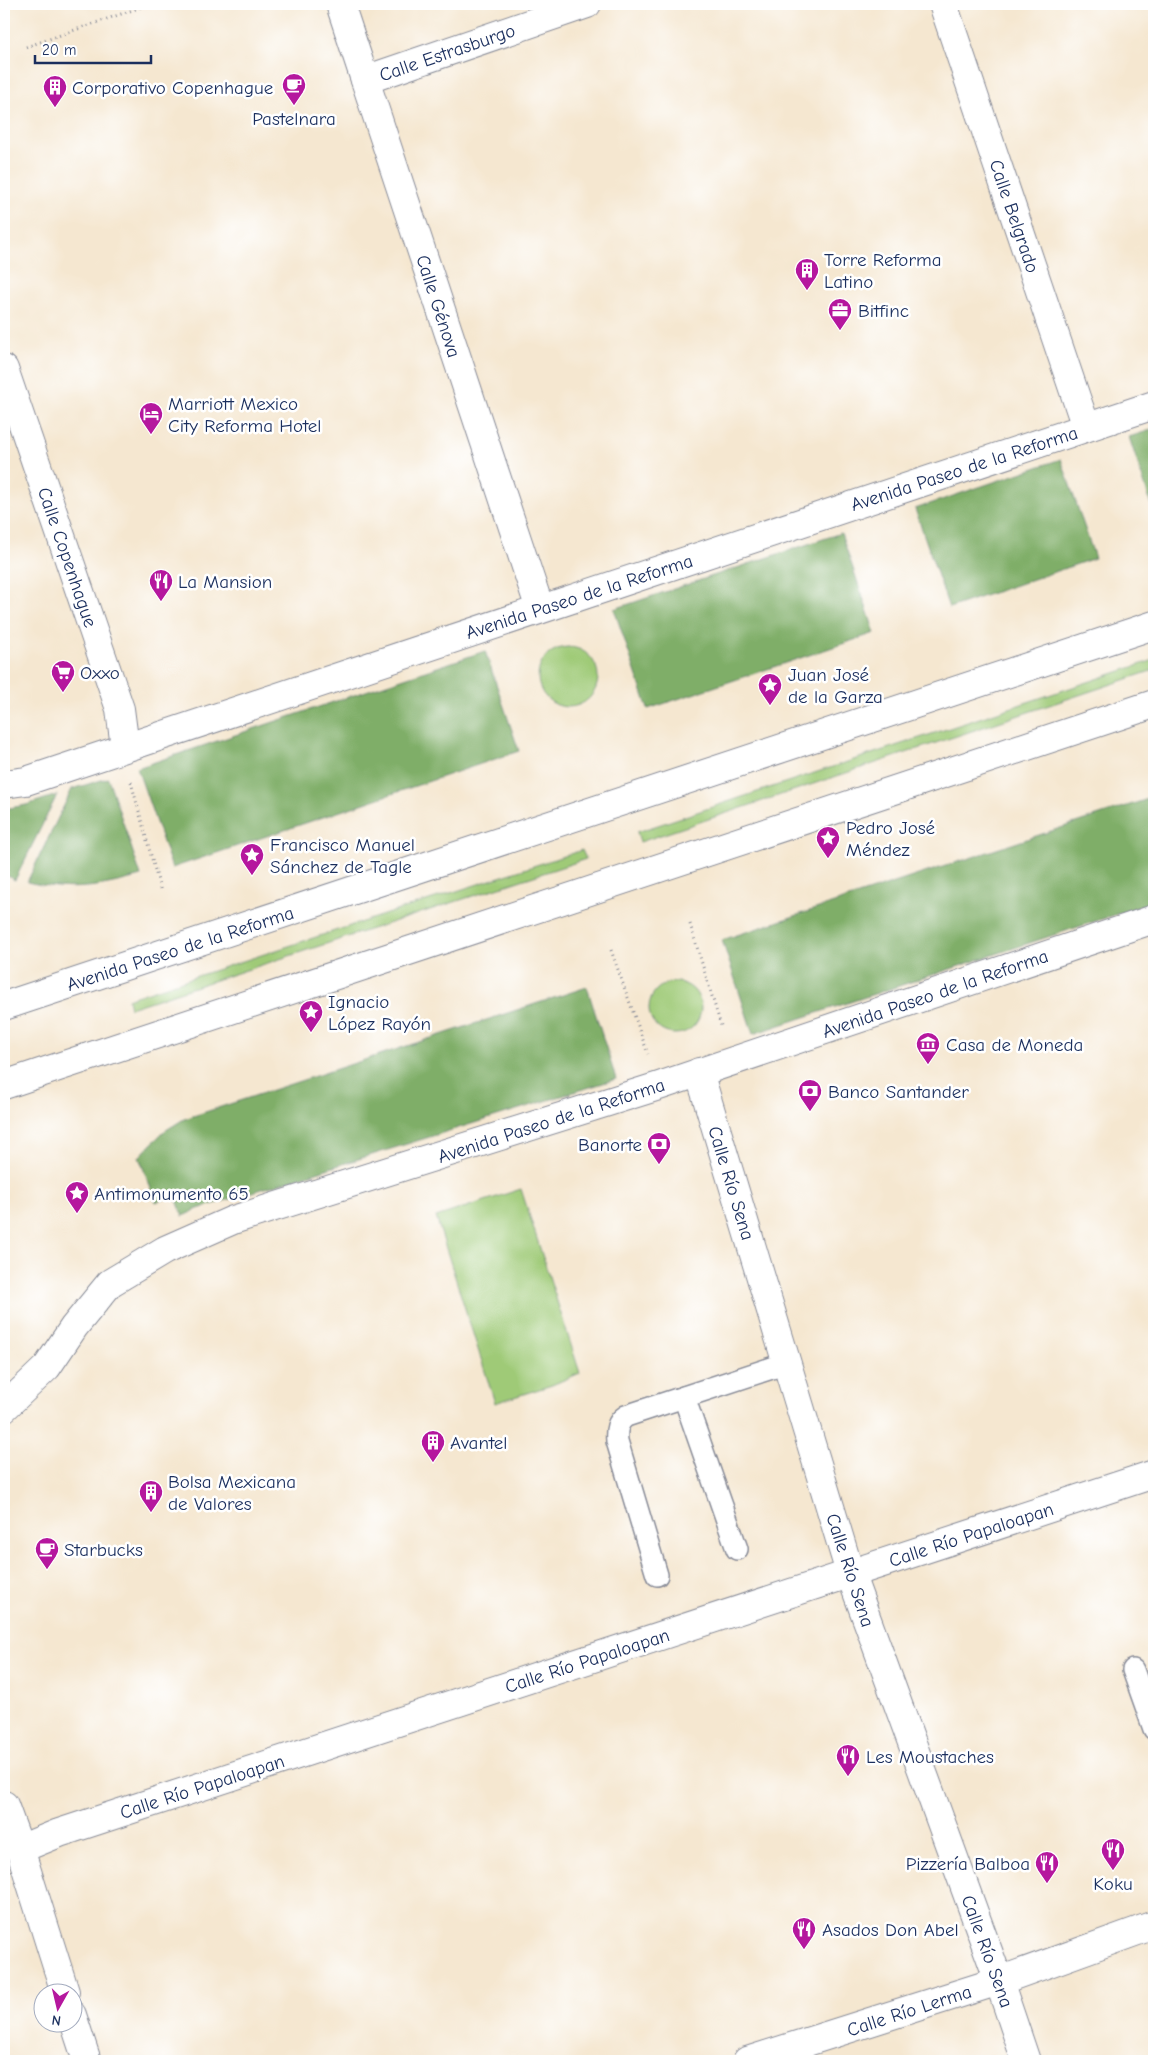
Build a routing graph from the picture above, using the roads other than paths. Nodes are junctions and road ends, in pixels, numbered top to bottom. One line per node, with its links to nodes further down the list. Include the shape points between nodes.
1 (340, 4): 4 (street, Calle Génova)
2 (587, 4): 4 (street, Calle Estrasburgo)
3 (943, 4): 7 (street, Calle Belgrado)
4 (365, 80): 8 (street, Calle Génova)
5 (4, 369): 11 (street, Calle Copenhague, via 120,709)
6 (1154, 405): 7 (street, Avenida Paseo de la Reforma)
7 (1086, 427): 8 (street, Avenida Paseo de la Reforma)
8 (540, 609): 11 (street, Avenida Paseo de la Reforma)
9 (1154, 625): 14 (street, Avenida Paseo de la Reforma)
10 (1154, 704): 16 (street)
11 (126, 747): 12 (street, Avenida Paseo de la Reforma, via 26,780)
12 (4, 784)
13 (1154, 920): 15 (street, Avenida Paseo de la Reforma)
14 (4, 1006)
15 (699, 1072): 17 (street, Calle Río Sena); 19 (street, Avenida Paseo de la Reforma, via 233,1220 165,1250 110,1283 47,1367)
16 (4, 1084)
17 (787, 1363): 18 (lane); 22 (street, Calle Río Sena)
18 (684, 1397): 21 (lane); 23 (lane, via 626,1416 616,1433)
19 (4, 1408)
20 (1154, 1474): 22 (street, Calle Río Papaloapan)
21 (737, 1549)
22 (850, 1573): 27 (street, Calle Río Papaloapan, via 69,1830); 29 (street, Calle Río Sena)
23 (657, 1575)
24 (1134, 1670): 25 (lane)
25 (1154, 1729)
26 (4, 1805): 27 (street)
27 (20, 1849): 30 (street)
28 (1154, 1925): 29 (street, Calle Río Lerma)
29 (999, 1981): 33 (street, Calle Río Lerma); 34 (street, Calle Río Sena)
30 (62, 1982)
31 (78, 2032): 32 (street)
32 (87, 2061)
33 (747, 2061)
34 (1026, 2061)

